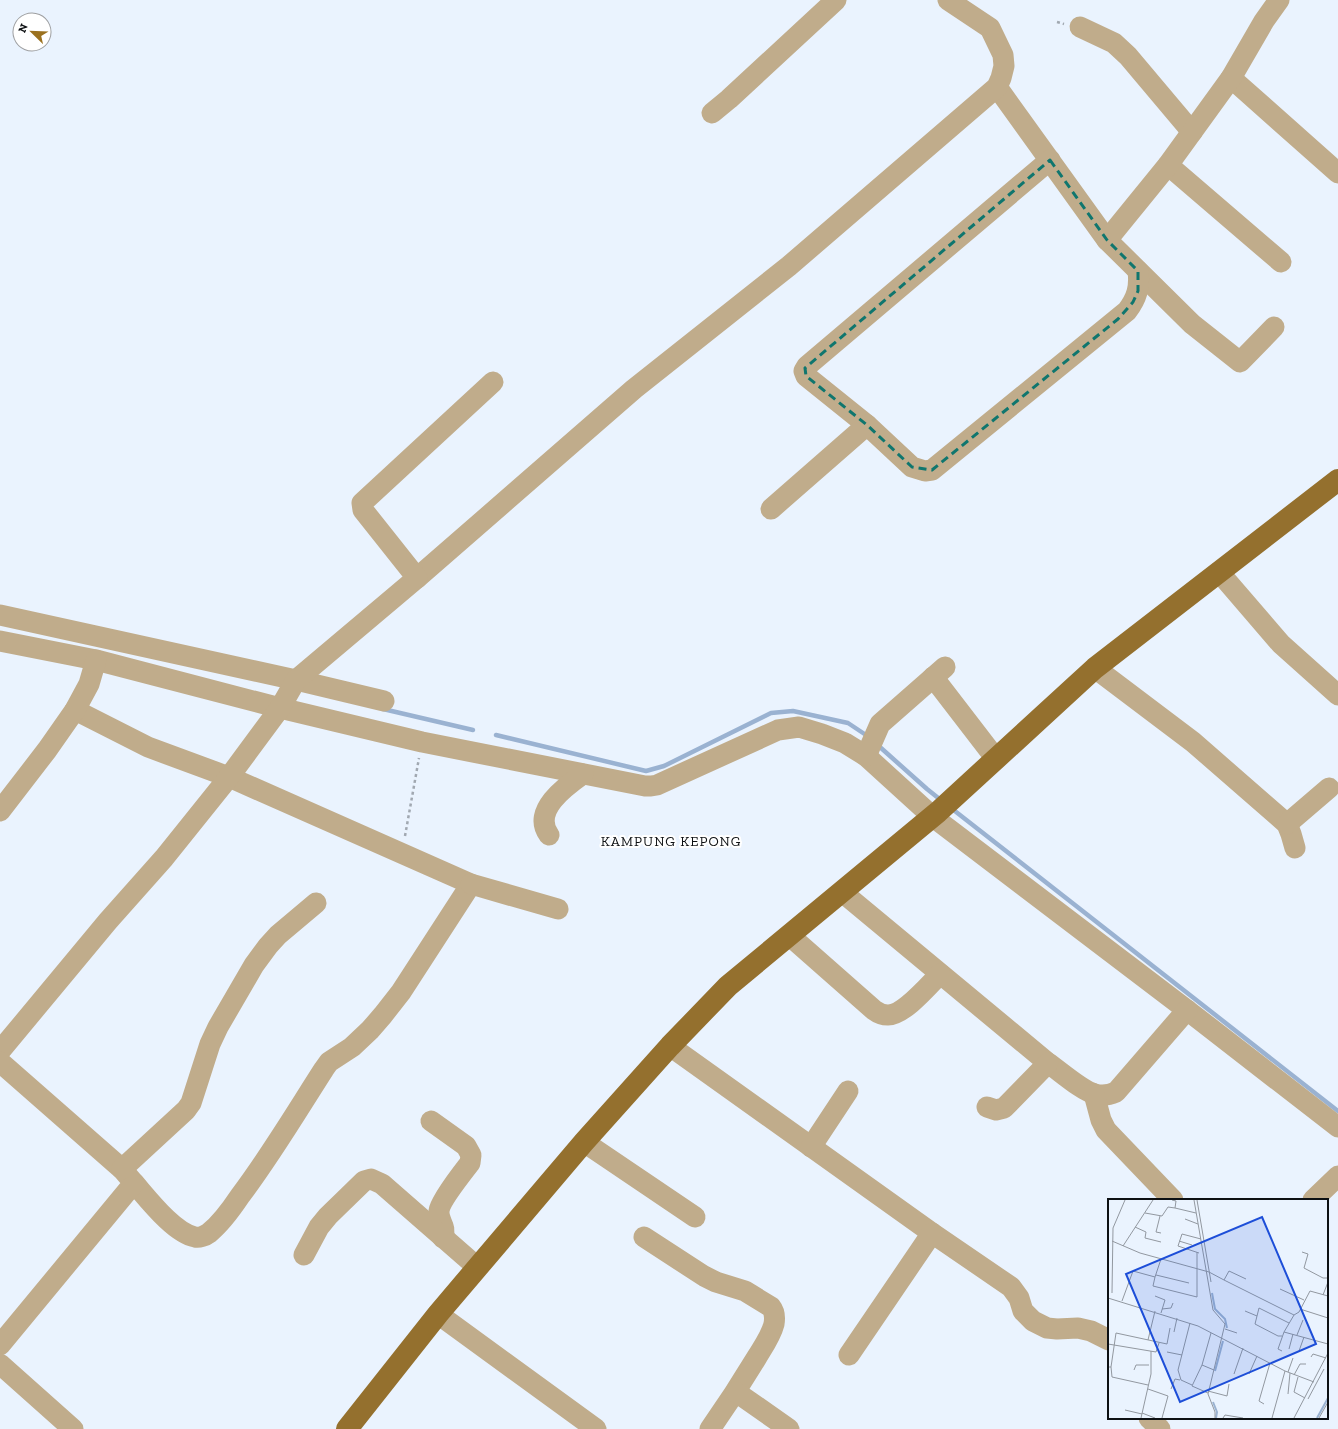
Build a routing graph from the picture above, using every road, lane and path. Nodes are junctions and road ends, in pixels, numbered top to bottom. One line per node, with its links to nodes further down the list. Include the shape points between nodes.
1 (836, 0): 7 (street)
2 (1278, 0): 5 (street)
3 (959, 3): 6 (street, via 990,28 1003,55 1002,78)
4 (1080, 27): 8 (street, via 1114,43 1128,56)
5 (1231, 78): 8 (street); 11 (street)
6 (997, 87): 9 (street); 21 (street, via 789,266 634,389)
7 (712, 113)
8 (1192, 132): 10 (street)
9 (1050, 160): 12 (street); 17 (street, via 805,368 806,376)
10 (1168, 165): 12 (street); 13 (street)
11 (1338, 173)
12 (1107, 240): 14 (street)
13 (1281, 262)
14 (1138, 271): 15 (street, via 1192,324 1240,362); 17 (street, via 1138,291 1127,311 932,470 925,472 912,467)
15 (1274, 327)
16 (493, 382): 21 (street, via 362,503 363,510)
17 (867, 425): 19 (street)
18 (1338, 480): 20 (main road)
19 (771, 509)
20 (1219, 572): 25 (main road); 27 (street, via 1281,644)
21 (417, 578): 26 (street)
22 (0, 615): 26 (street)
23 (0, 641): 24 (street)
24 (96, 660): 29 (street); 30 (street, via 89,684)
25 (1095, 668): 33 (main road); 39 (street, via 1193,742)
26 (294, 682): 28 (street); 29 (street)
27 (1338, 695)
28 (384, 701)
29 (281, 706): 31 (street); 35 (street)
30 (75, 710): 35 (street, via 148,747); 37 (street)
31 (422, 742): 34 (street); 42 (path)
32 (866, 756): 33 (street, via 880,724 939,672); 34 (street, via 845,743 799,727 778,730 657,785); 38 (street)
33 (996, 759): 38 (main road)
34 (583, 774): 40 (street, via 565,787 545,812 544,828)
35 (229, 777): 42 (street); 51 (street, via 164,858)
36 (1329, 788): 39 (street)
37 (0, 811)
38 (935, 815): 44 (main road); 49 (street)
39 (1287, 824): 41 (street)
40 (549, 835)
41 (1295, 848)
42 (402, 854): 43 (street)
43 (471, 884): 46 (street); 61 (street, via 401,992 370,1030 324,1068 255,1176 208,1234 196,1238 177,1228 156,1209)
44 (842, 892): 47 (main road); 48 (street)
45 (316, 903): 61 (street, via 278,935 254,965 210,1044 191,1103)
46 (558, 909)
47 (790, 936): 48 (street, via 881,1014 889,1015 904,1008); 50 (main road, via 728,986)
48 (940, 974): 53 (street)
49 (1187, 1010): 55 (street, via 1116,1092 1107,1095); 58 (street)
50 (670, 1046): 59 (main road); 60 (street)
51 (0, 1051)
52 (0, 1062): 61 (street)
53 (1048, 1063): 55 (street); 56 (street, via 1011,1103 996,1110)
54 (848, 1092): 60 (street)
55 (1094, 1094): 63 (street, via 1106,1130)
56 (987, 1107)
57 (431, 1121): 68 (street, via 466,1146 471,1155 470,1163 440,1206 439,1216 445,1231)
58 (1338, 1127)
59 (584, 1142): 65 (street); 70 (main road)
60 (811, 1147): 66 (street)
61 (128, 1176): 73 (street)
62 (1338, 1176): 64 (street)
63 (1172, 1199)
64 (1315, 1199)
65 (695, 1217)
66 (932, 1233): 72 (street, via 1011,1287 1019,1298 1023,1311 1033,1321 1047,1328 1078,1328 1091,1331); 74 (street)
67 (644, 1237): 76 (street, via 704,1276 744,1290 774,1311 774,1325 768,1339)
68 (443, 1238): 69 (street, via 382,1184 372,1179 364,1181 328,1216); 70 (street)
69 (304, 1255)
70 (477, 1268): 71 (main road)
71 (438, 1314): 79 (main road); 80 (street)
72 (1108, 1340)
73 (0, 1345)
74 (848, 1355)
75 (0, 1364): 78 (street)
76 (736, 1392): 81 (street); 82 (street)
77 (1150, 1419): 83 (street)
78 (74, 1429)
79 (346, 1429)
80 (596, 1429)
81 (710, 1429)
82 (789, 1429)
83 (1160, 1429)

